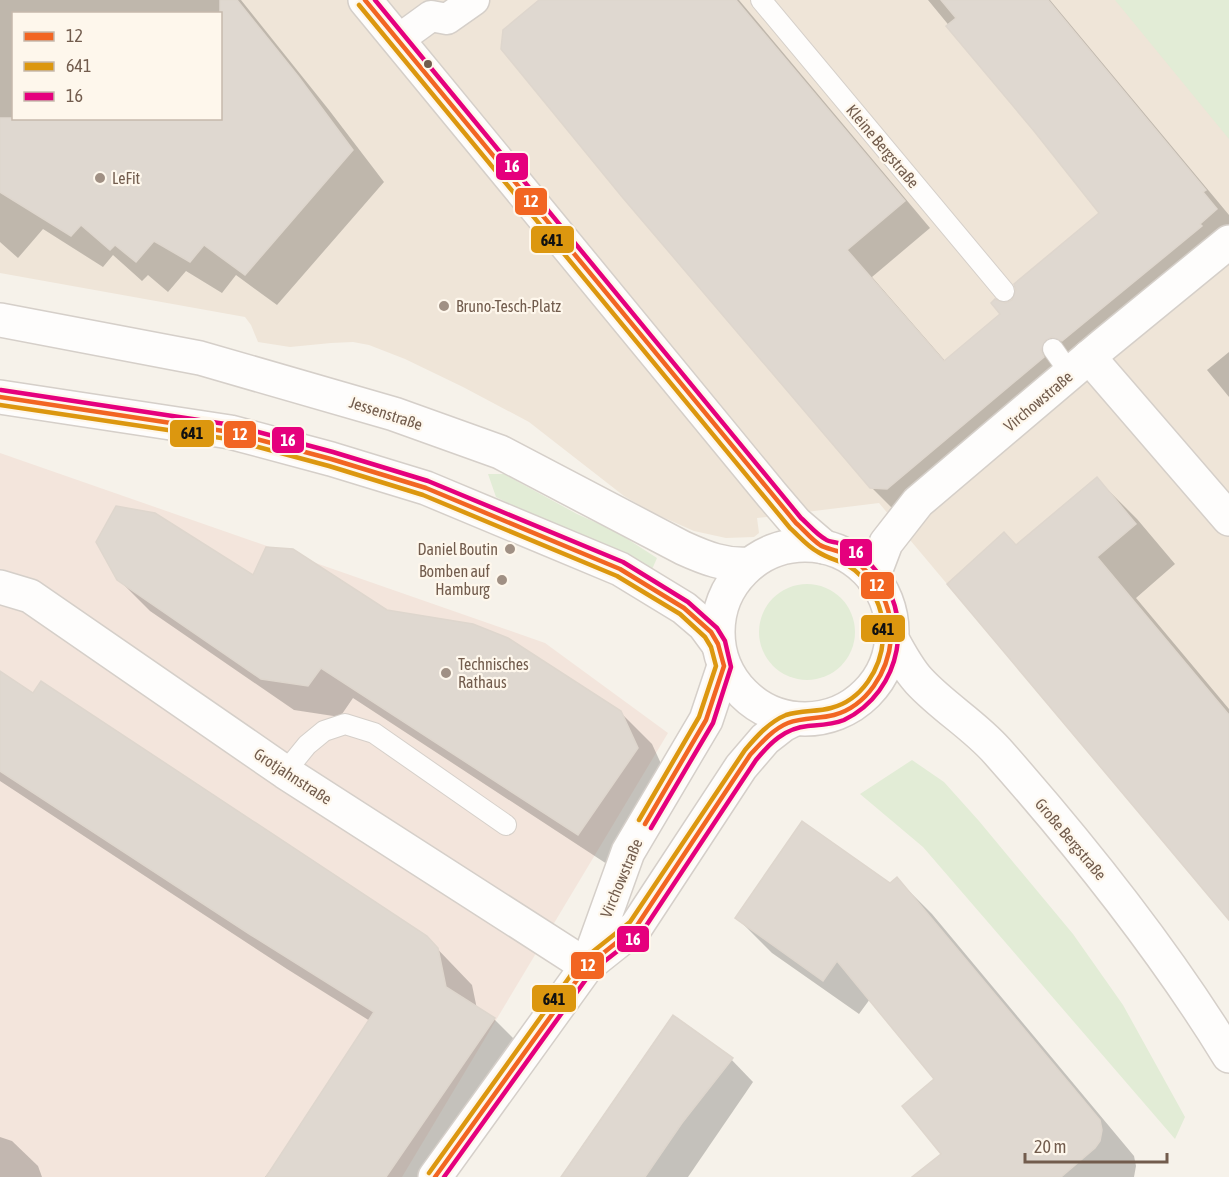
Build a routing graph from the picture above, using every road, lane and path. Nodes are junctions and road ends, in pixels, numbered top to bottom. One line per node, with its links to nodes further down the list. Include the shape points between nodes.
1 (365, 0): 4 (street)
2 (761, 0): 6 (lane, Kleine Bergstraße)
3 (469, 4): 4 (street, via 447,19 431,16)
4 (398, 40): 11 (street, via 772,495)
5 (1229, 242): 8 (street, Virchowstraße)
6 (1004, 291)
7 (0, 320): 12 (street, Jessenstraße, via 200,358 394,414 500,452 708,559 729,565)
8 (1071, 360): 10 (street); 13 (street, Virchowstraße, via 918,502 886,543)
9 (0, 397): 16 (street, via 230,432 426,488 620,569 684,608 711,632)
10 (1229, 519)
11 (824, 547): 12 (street, via 780,549); 13 (street, via 848,556)
12 (750, 564): 16 (street, via 734,580 724,600 718,621)
13 (874, 580): 15 (street, via 889,608)
14 (0, 587): 18 (street, Grotjahnstraße, via 30,596)
15 (892, 639): 17 (street, via 882,673 861,700 830,716); 21 (street, Große Bergstraße, via 919,681 995,749 1111,886)
16 (721, 655): 17 (street, via 729,676 743,695 772,714); 20 (street, Virchowstraße, via 706,720 628,852)
17 (795, 719): 20 (street, Virchowstraße, via 765,739 741,767 636,927)
18 (285, 772): 19 (lane, via 324,731 345,724 374,733); 20 (street, Grotjahnstraße)
19 (506, 825)
20 (587, 966): 22 (street, Virchowstraße)
21 (1229, 1056)
22 (435, 1177)

